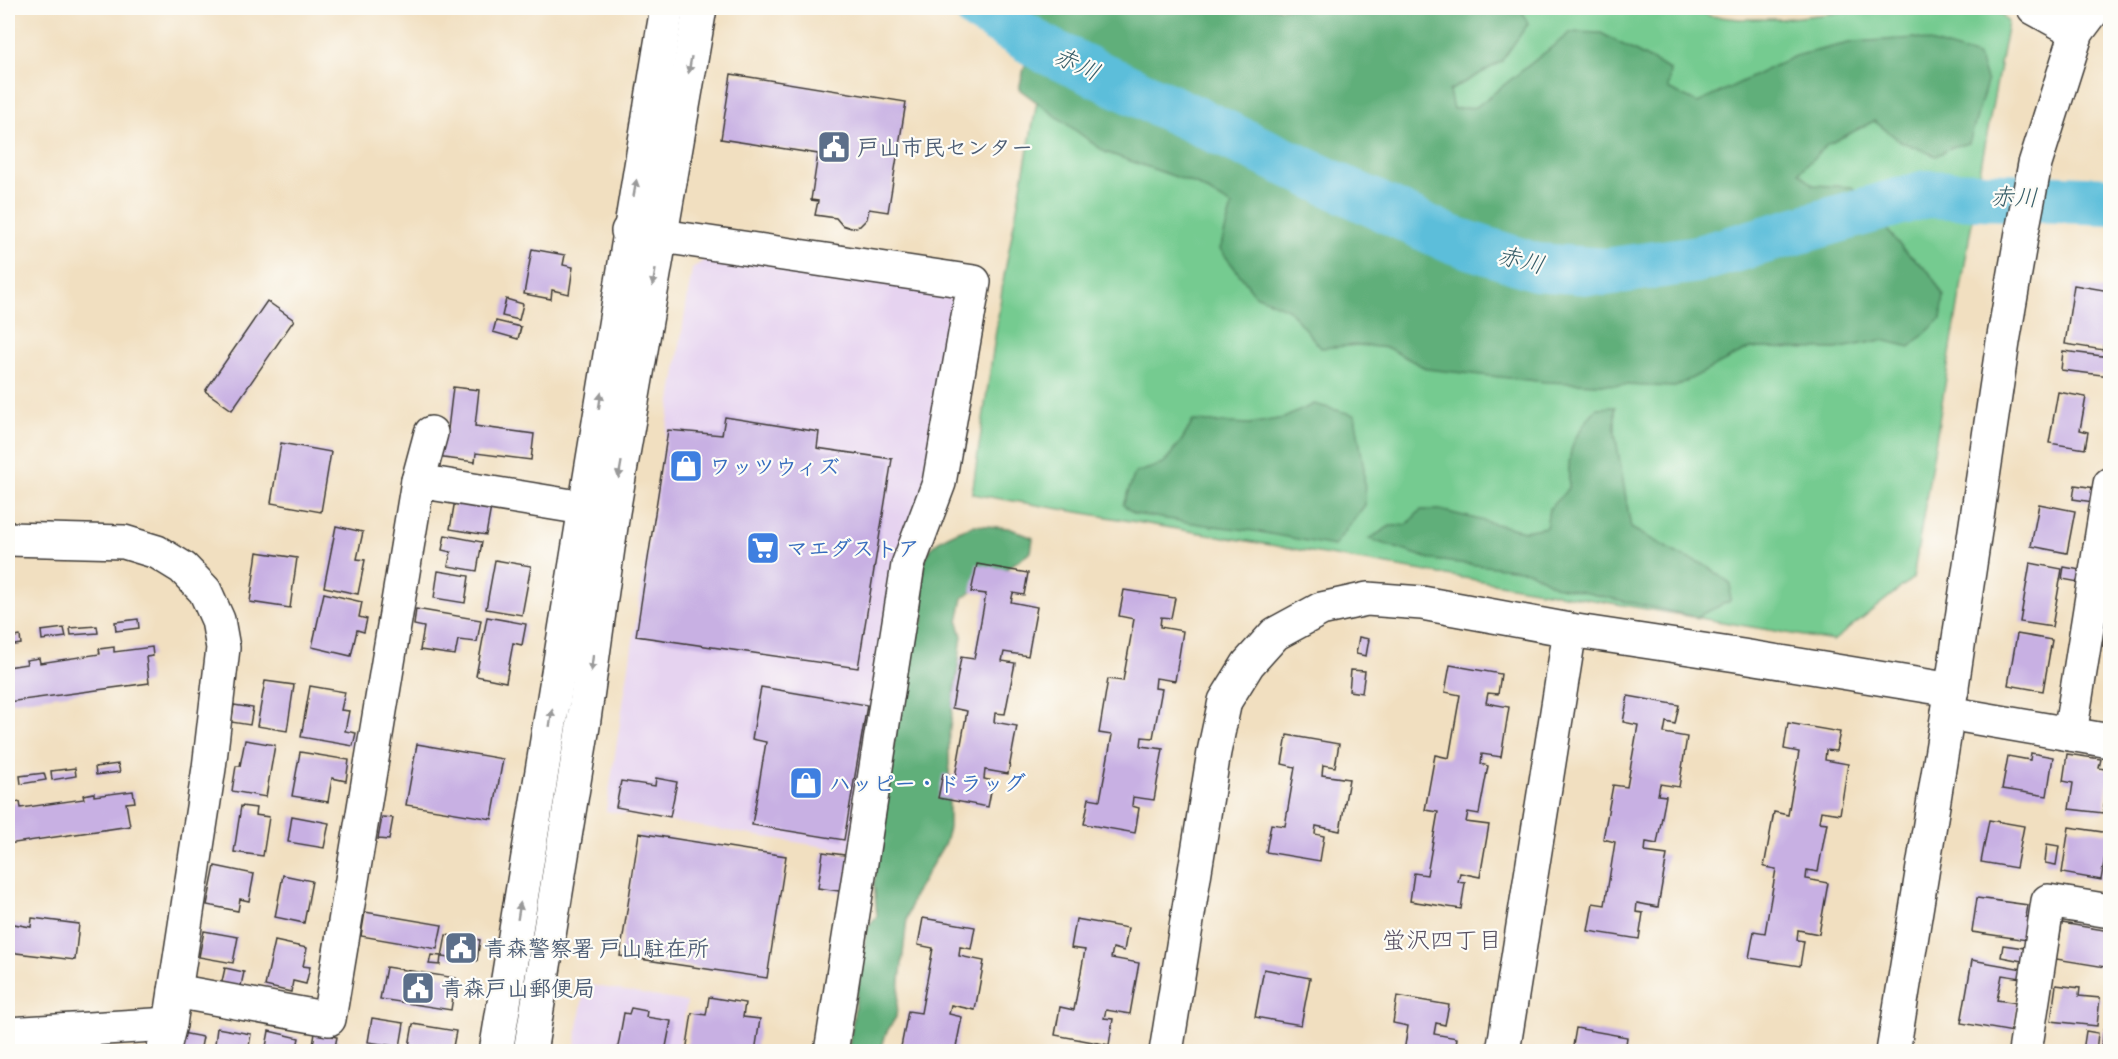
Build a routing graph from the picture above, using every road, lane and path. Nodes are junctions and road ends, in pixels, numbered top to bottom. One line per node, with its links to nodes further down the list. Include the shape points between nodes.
1 (667, 8): 5 (street, one-way to 1)
2 (700, 8): 6 (street, one-way to 6)
3 (2034, 8): 4 (street)
4 (2086, 20): 13 (street, via 2035,164 2003,342)
5 (628, 231): 6 (street); 10 (street, one-way to 5)
6 (662, 236): 10 (street, one-way to 10); 22 (street, via 974,282 939,483 908,565)
7 (431, 433): 8 (street)
8 (418, 481): 10 (street); 17 (street, via 329,1019)
9 (2110, 487): 14 (street)
10 (598, 510): 20 (street, one-way to 10, via 550,722); 21 (street, one-way to 21, via 583,726)
11 (8, 539): 17 (street, via 124,543 157,552 183,568 205,591 219,620 223,648 209,768)
12 (1570, 630): 13 (street, via 1743,656); 23 (street, via 1422,603 1367,599 1321,609 1275,634 1248,664 1226,701 1212,764); 24 (street)
13 (1950, 702): 14 (street); 25 (street)
14 (2070, 734): 15 (street)
15 (2110, 741)
16 (2110, 911): 26 (street, via 2048,901)
17 (175, 991): 19 (street)
18 (8, 1034): 19 (street)
19 (167, 1038)
20 (496, 1052)
21 (530, 1052)
22 (831, 1052)
23 (1166, 1052)
24 (1503, 1052)
25 (1893, 1052)
26 (2025, 1052)

